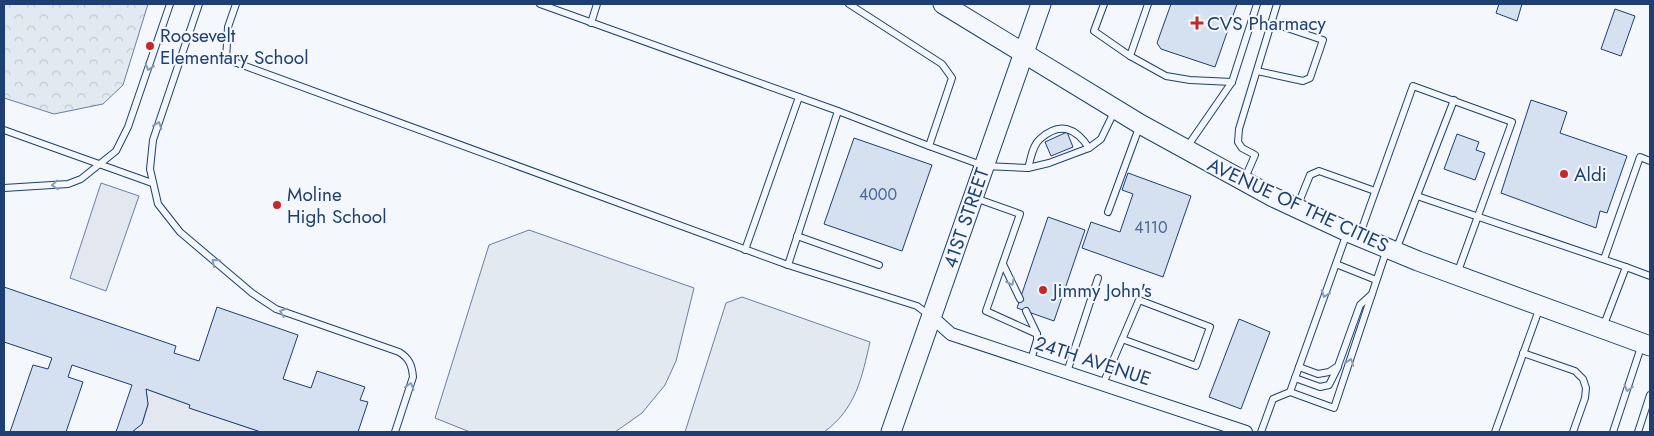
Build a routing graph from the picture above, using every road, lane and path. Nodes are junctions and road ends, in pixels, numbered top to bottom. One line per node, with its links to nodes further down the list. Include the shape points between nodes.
1 (170, 4): 29 (lane, one-way to 29, via 128,127 116,151)
2 (199, 4): 33 (lane, one-way to 2, via 150,157 153,140)
3 (236, 4): 43 (lane, via 228,27 226,59)
4 (540, 4): 13 (lane)
5 (597, 4): 13 (lane)
6 (849, 4): 25 (lane, via 942,64 952,78)
7 (942, 4): 15 (main road, AVENUE OF THE CITIES)
8 (1041, 4): 15 (main road, 41ST STREET)
9 (1104, 4): 16 (lane, via 1094,31)
10 (1148, 4): 16 (lane)
11 (1277, 4): 14 (lane)
12 (1256, 5): 18 (lane)
13 (591, 22): 19 (lane)
14 (1272, 24): 17 (lane); 17 (lane, via 1323,40 1310,78 1303,81)
15 (1024, 54): 21 (main road, AVENUE OF THE CITIES); 30 (main road, 41ST STREET)
16 (1130, 56): 18 (lane, via 1166,76)
17 (1257, 71): 32 (lane, via 1239,129 1238,142 1255,155)
18 (1232, 82): 27 (lane)
19 (798, 97): 22 (lane); 43 (lane)
20 (1454, 100): 35 (lane, via 1413,86); 36 (lane); 40 (lane, via 1512,122)
21 (1116, 109): 23 (main road, AVENUE OF THE CITIES); 26 (lane, via 1101,139)
22 (838, 111): 25 (lane); 42 (lane)
23 (1140, 124): 27 (main road, AVENUE OF THE CITIES); 39 (lane)
24 (4, 130): 29 (lane)
25 (929, 146): 30 (lane)
26 (1089, 148): 31 (lane); 31 (lane, via 1082,136 1064,128 1039,140)
27 (1185, 150): 32 (main road, AVENUE OF THE CITIES)
28 (1650, 160): 45 (lane, via 1640,157)
29 (102, 164): 33 (lane); 34 (lane, one-way to 34, via 68,184)
30 (984, 166): 31 (lane); 37 (main road, 41ST STREET)
31 (1028, 168)
32 (1244, 182): 38 (main road, AVENUE OF THE CITIES)
33 (152, 183): 73 (lane, one-way to 33, via 413,376 406,356 276,309 252,293 180,232 158,204)
34 (4, 188)
35 (1375, 191): 38 (lane, via 1319,171 1310,175); 41 (lane)
36 (1417, 196): 40 (lane); 44 (lane)
37 (973, 197): 46 (lane, via 1020,214); 59 (main road, 41ST STREET)
38 (1297, 209): 41 (main road, AVENUE OF THE CITIES)
39 (1108, 212)
40 (1478, 218): 45 (lane); 51 (lane)
41 (1353, 234): 44 (main road, AVENUE OF THE CITIES); 47 (lane)
42 (797, 236): 48 (lane); 49 (lane)
43 (745, 250): 48 (lane)
44 (1391, 250): 51 (main road, AVENUE OF THE CITIES); 54 (lane)
45 (1604, 259): 50 (lane)
46 (1003, 264): 56 (lane, one-way to 56); 61 (lane, via 986,312)
47 (1336, 264): 54 (lane); 67 (lane, one-way to 67)
48 (788, 265): 59 (lane, via 917,306)
49 (879, 265)
50 (1626, 267): 52 (lane); 60 (lane)
51 (1457, 275): 57 (main road, AVENUE OF THE CITIES)
52 (1650, 276)
53 (1098, 278): 68 (lane)
54 (1376, 280): 55 (lane)
55 (1372, 294): 66 (lane, via 1360,305); 71 (lane, one-way to 55, via 1334,408)
56 (1020, 299)
57 (1540, 305): 60 (main road, AVENUE OF THE CITIES); 64 (lane)
58 (1026, 311): 61 (lane)
59 (932, 317): 65 (street, 24TH AVENUE, via 951,334); 74 (main road, 41ST STREET)
60 (1602, 328): 63 (main road, AVENUE OF THE CITIES)
61 (1037, 334): 65 (lane)
62 (1122, 339): 62 (lane, via 1138,300 1210,327 1196,366); 70 (lane)
63 (1646, 344): 79 (lane, one-way to 79)
64 (1523, 353): 77 (lane); 78 (lane, via 1575,371 1584,379 1585,398)
65 (1030, 360): 68 (street, 24TH AVENUE)
66 (1338, 366): 67 (lane, via 1318,374); 69 (lane, via 1329,385 1320,387)
67 (1299, 367): 69 (lane)
68 (1067, 372): 70 (street, 24TH AVENUE)
69 (1295, 378): 71 (lane)
70 (1103, 384): 75 (street, 24TH AVENUE)
71 (1290, 392): 76 (lane, via 1272,399)
72 (1650, 395): 80 (lane)
73 (395, 432)
74 (892, 432)
75 (1246, 432)
76 (1261, 432)
77 (1495, 432)
78 (1574, 432)
79 (1613, 432)
80 (1638, 432)

